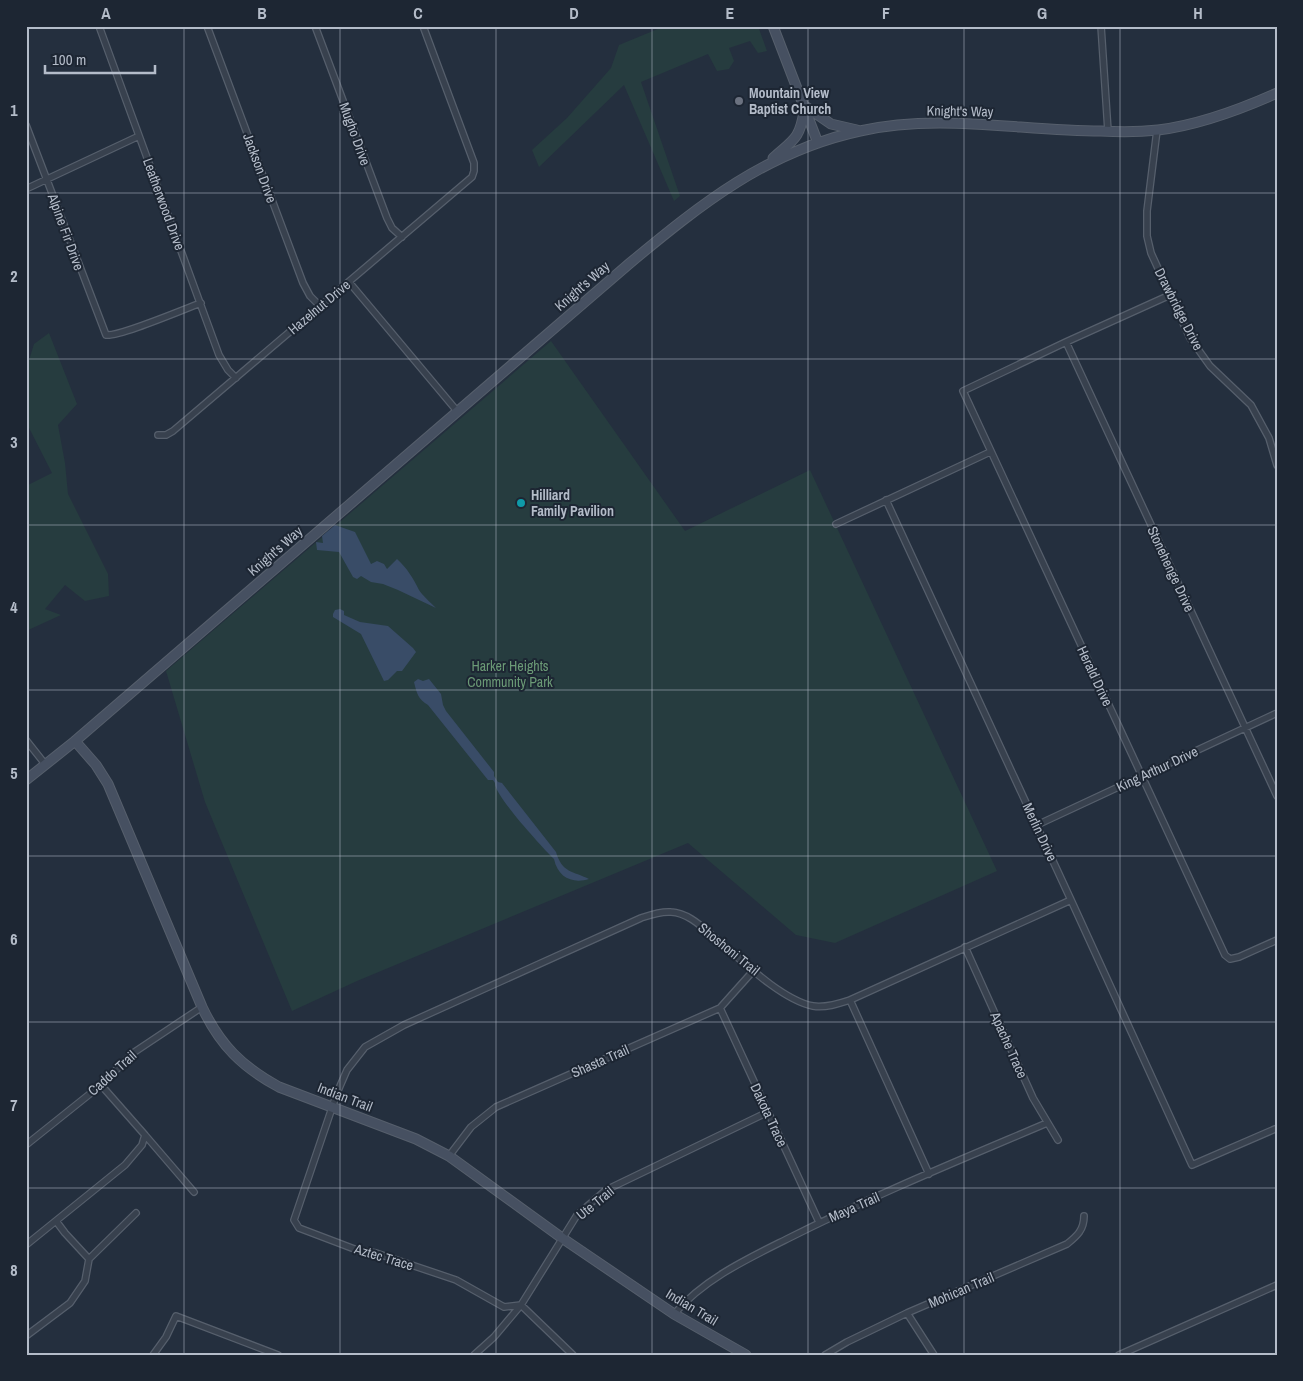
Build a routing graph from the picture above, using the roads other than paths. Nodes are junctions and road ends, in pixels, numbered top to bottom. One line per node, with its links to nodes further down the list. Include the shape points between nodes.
1 (99, 26): 13 (street, Leatherwood Drive)
2 (207, 26): 22 (street, Jackson Drive, via 302,283)
3 (315, 26): 18 (street, Mugho Drive, via 387,218)
4 (423, 26): 18 (street, Hazelnut Drive, via 474,163 474,171 472,177)
5 (773, 26): 8 (main road)
6 (1101, 26): 12 (street)
7 (1277, 93): 11 (main road, Knight's Way, via 1226,113)
8 (803, 106): 10 (main road, via 831,124); 14 (main road); 15 (main road, via 802,125 796,138)
9 (26, 125): 16 (street, Alpine Fir Drive)
10 (860, 130): 12 (main road, Knight's Way, via 936,124); 14 (main road, Knight's Way)
11 (1157, 130): 12 (main road, Knight's Way); 20 (street, Drawbridge Drive, via 1147,236)
12 (1108, 132)
13 (139, 136): 16 (street); 21 (street, Leatherwood Drive)
14 (818, 143): 15 (main road, Knight's Way)
15 (768, 163): 25 (main road, Knight's Way, via 725,188 672,228)
16 (46, 180): 17 (street); 21 (street, Alpine Fir Drive, via 103,332 109,336 124,332)
17 (26, 189)
18 (402, 237): 19 (street, Hazelnut Drive)
19 (349, 282): 22 (street, Hazelnut Drive); 25 (street)
20 (1170, 295): 23 (street); 28 (street, Drawbridge Drive, via 1200,353 1251,405 1269,438)
21 (201, 302): 24 (street, Leatherwood Drive, via 220,355)
22 (320, 306): 24 (street, Hazelnut Drive)
23 (1066, 342): 27 (street, Herald Drive, via 963,392); 32 (street, Stonehenge Drive)
24 (236, 378): 26 (street, Hazelnut Drive, via 173,431)
25 (457, 411): 34 (main road, Knight's Way)
26 (158, 435)
27 (990, 452): 29 (street); 36 (street, Herald Drive)
28 (1277, 465)
29 (886, 500): 30 (street); 39 (street, Merlin Drive)
30 (836, 524)
31 (1277, 713): 32 (street, King Arthur Drive)
32 (1245, 728): 36 (street, King Arthur Drive); 38 (street, Stonehenge Drive)
33 (26, 740): 35 (street)
34 (75, 741): 35 (main road, Knight's Way); 45 (main road, Indian Trail, via 108,784)
35 (45, 764): 37 (main road, Knight's Way)
36 (1141, 776): 39 (street, King Arthur Drive); 41 (street, Herald Drive, via 1224,955 1230,959 1239,957)
37 (26, 780)
38 (1277, 796)
39 (1037, 825): 40 (street, Merlin Drive)
40 (1071, 900): 42 (street, Shoshoni Trail); 51 (street, Merlin Drive, via 1192,1165)
41 (1277, 940)
42 (965, 948): 44 (street, Shoshoni Trail); 50 (street, Apache Trace)
43 (754, 970): 44 (street, Shoshoni Trail, via 802,1003 824,1006); 46 (street, Shasta Trail); 48 (street, Shoshoni Trail, via 695,921 682,915 671,912 641,918 379,1038 365,1047 351,1065)
44 (850, 1000): 56 (street)
45 (202, 1007): 47 (street, Caddo Trail, via 133,1054); 48 (main road, Indian Trail, via 222,1042 250,1069 279,1087)
46 (720, 1008): 49 (street, Dakota Trace); 55 (street, Shasta Trail, via 496,1106 471,1127)
47 (101, 1084): 52 (street); 54 (street, Caddo Trail)
48 (333, 1107): 55 (main road, Indian Trail, via 416,1139); 66 (street, Aztec Trace, via 294,1220 299,1228 357,1250 376,1253 456,1280 504,1308)
49 (768, 1112): 61 (street, Dakota Trace); 62 (street, Ute Trail, via 606,1190 577,1215)
50 (1047, 1123): 53 (street, Apache Trace); 56 (street, Maya Trail)
51 (1275, 1129)
52 (145, 1135): 57 (street); 60 (street, via 142,1145 124,1165)
53 (1058, 1140)
54 (26, 1145)
55 (449, 1156): 62 (main road, Indian Trail)
56 (929, 1174): 61 (street, Maya Trail)
57 (194, 1192)
58 (136, 1213): 64 (street)
59 (1084, 1216): 67 (street, Mohican Trail, via 1081,1231 1067,1244)
60 (56, 1221): 63 (street); 64 (street)
61 (819, 1222): 68 (street, Maya Trail, via 713,1280)
62 (562, 1238): 66 (street, Ute Trail); 68 (main road, Indian Trail)
63 (26, 1245)
64 (89, 1259): 69 (street, via 85,1281 70,1303)
65 (1277, 1285): 77 (street)
66 (521, 1305): 72 (street, Ute Trail); 73 (street)
67 (907, 1313): 75 (street, Mohican Trail); 76 (street)
68 (674, 1314): 74 (main road, Indian Trail)
69 (26, 1336)
70 (153, 1355): 71 (street, via 176,1316)
71 (278, 1355)
72 (474, 1355)
73 (572, 1355)
74 (746, 1355)
75 (825, 1355)
76 (934, 1355)
77 (1119, 1355)

